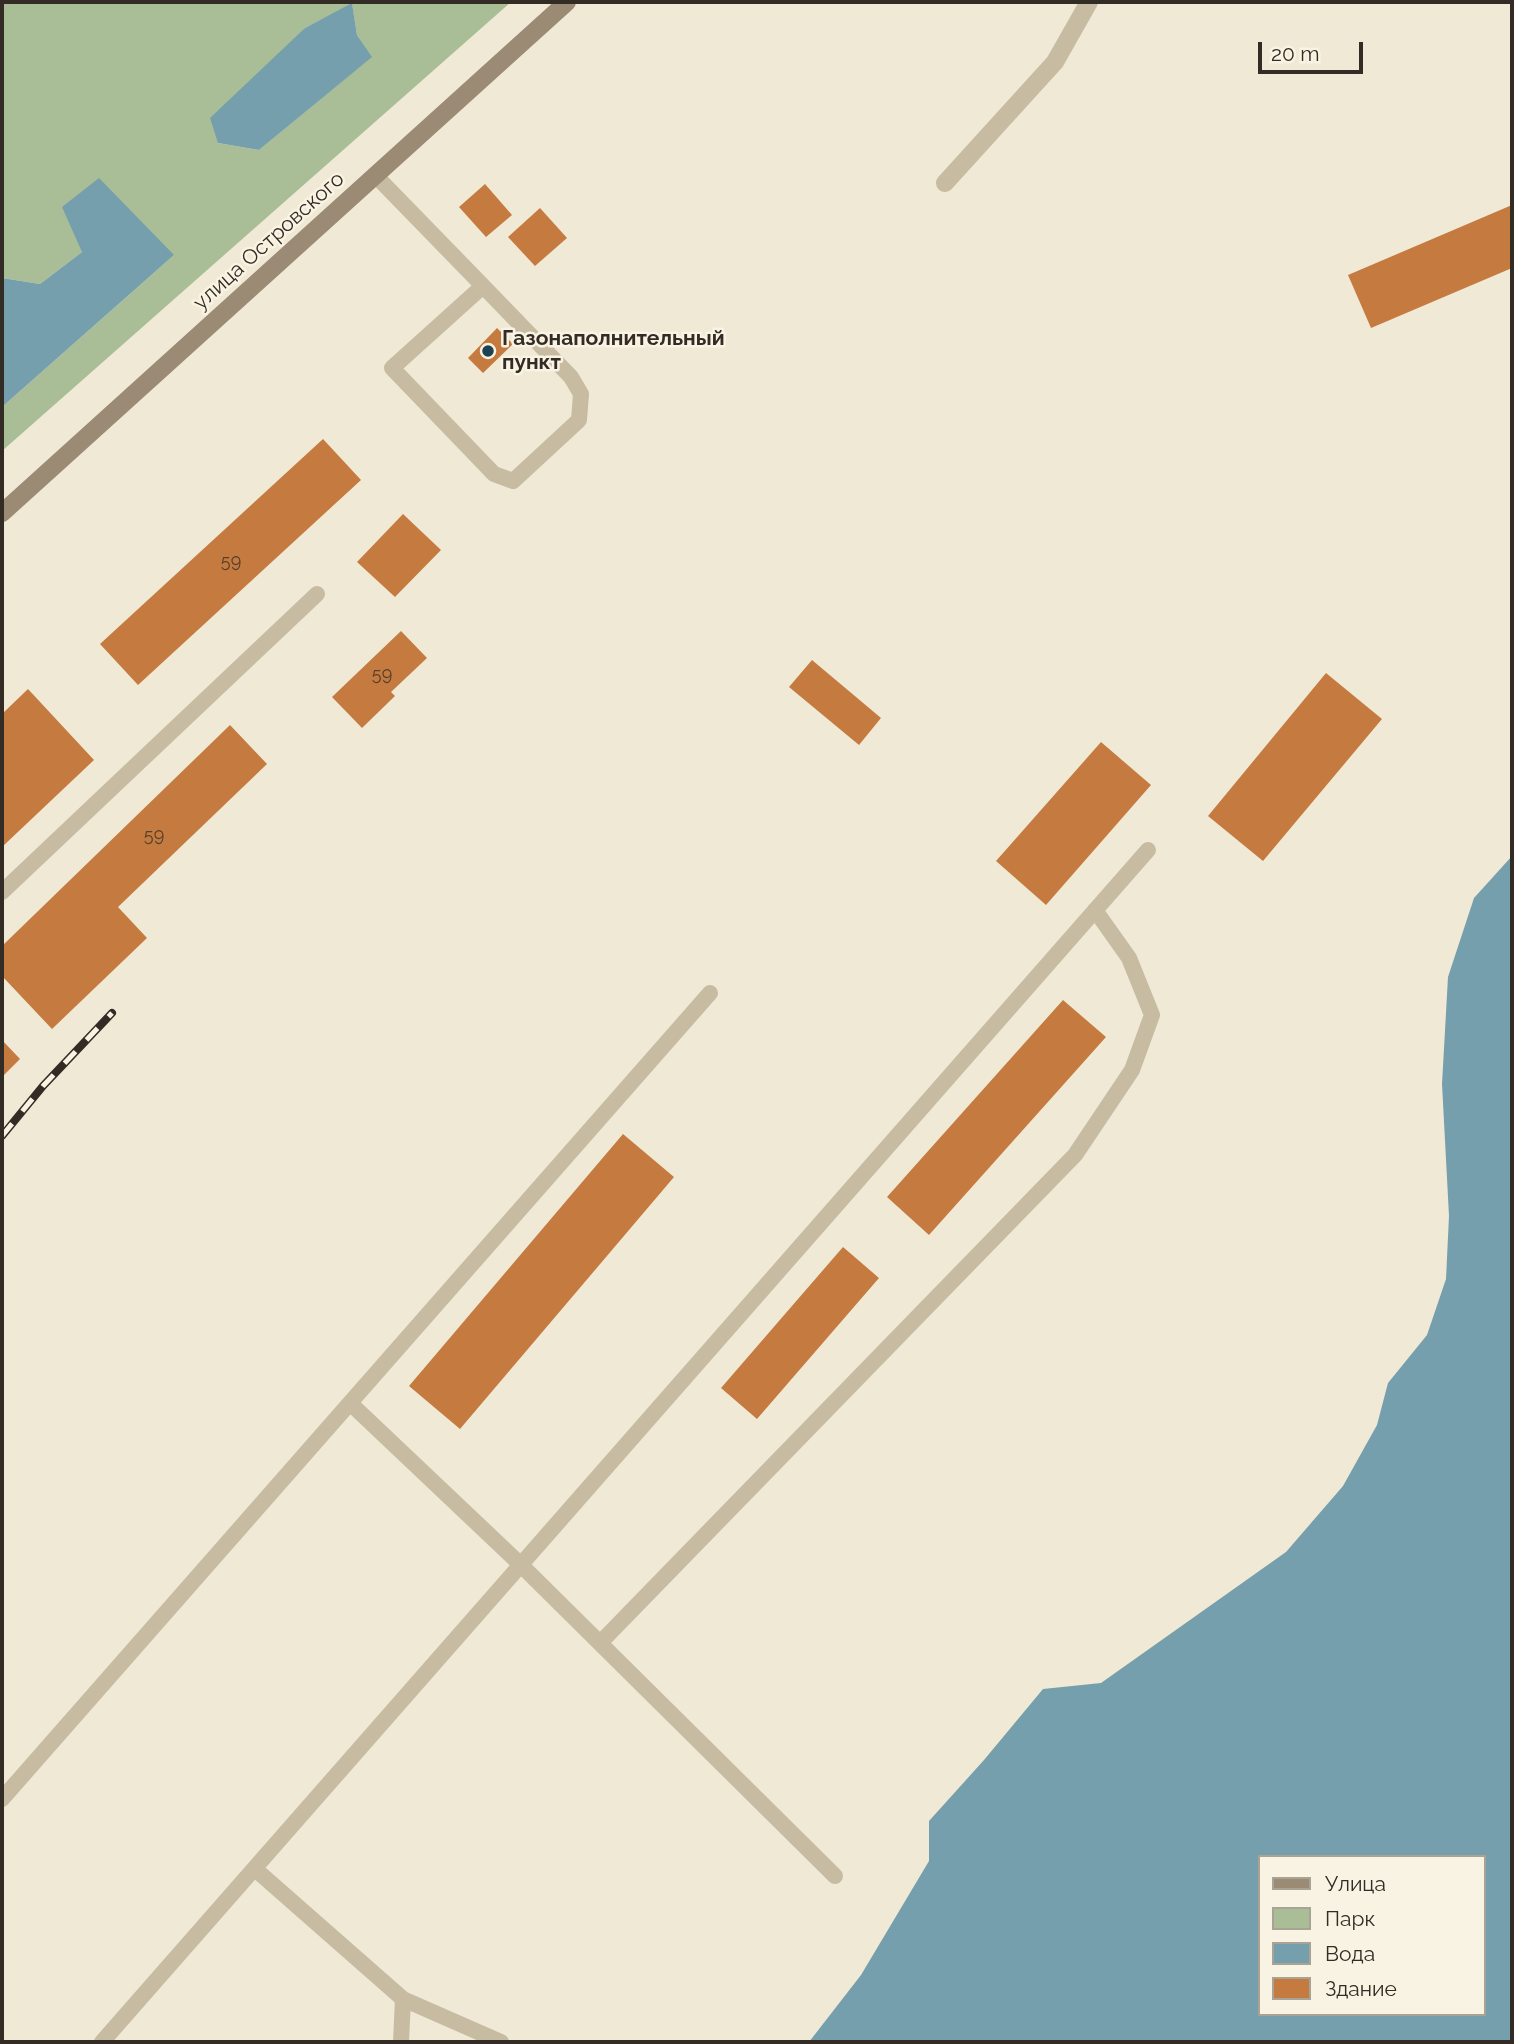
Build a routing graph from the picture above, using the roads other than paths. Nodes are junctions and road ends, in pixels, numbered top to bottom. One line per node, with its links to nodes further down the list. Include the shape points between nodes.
1 (567, 2): 3 (main road, улица Островского)
2 (1089, 2): 4 (street, via 1055,62)
3 (376, 175): 5 (lane); 6 (main road, улица Островского)
4 (945, 183)
5 (483, 286): 5 (lane, via 392,368 494,474 513,481 579,420 581,394 571,377)
6 (2, 513)
7 (317, 594): 9 (lane)
8 (1147, 849): 10 (lane)
9 (2, 892)
10 (1095, 909): 13 (lane); 14 (lane, via 1129,958 1152,1015 1132,1070 1075,1155)
11 (710, 993): 12 (lane)
12 (350, 1403): 13 (lane); 15 (lane)
13 (521, 1565): 14 (lane); 16 (lane)
14 (600, 1643): 17 (lane)
15 (2, 1799)
16 (255, 1869): 18 (lane); 19 (lane)
17 (835, 1876)
18 (404, 1999): 20 (lane); 21 (lane)
19 (102, 2042)
20 (401, 2042)
21 (501, 2042)

